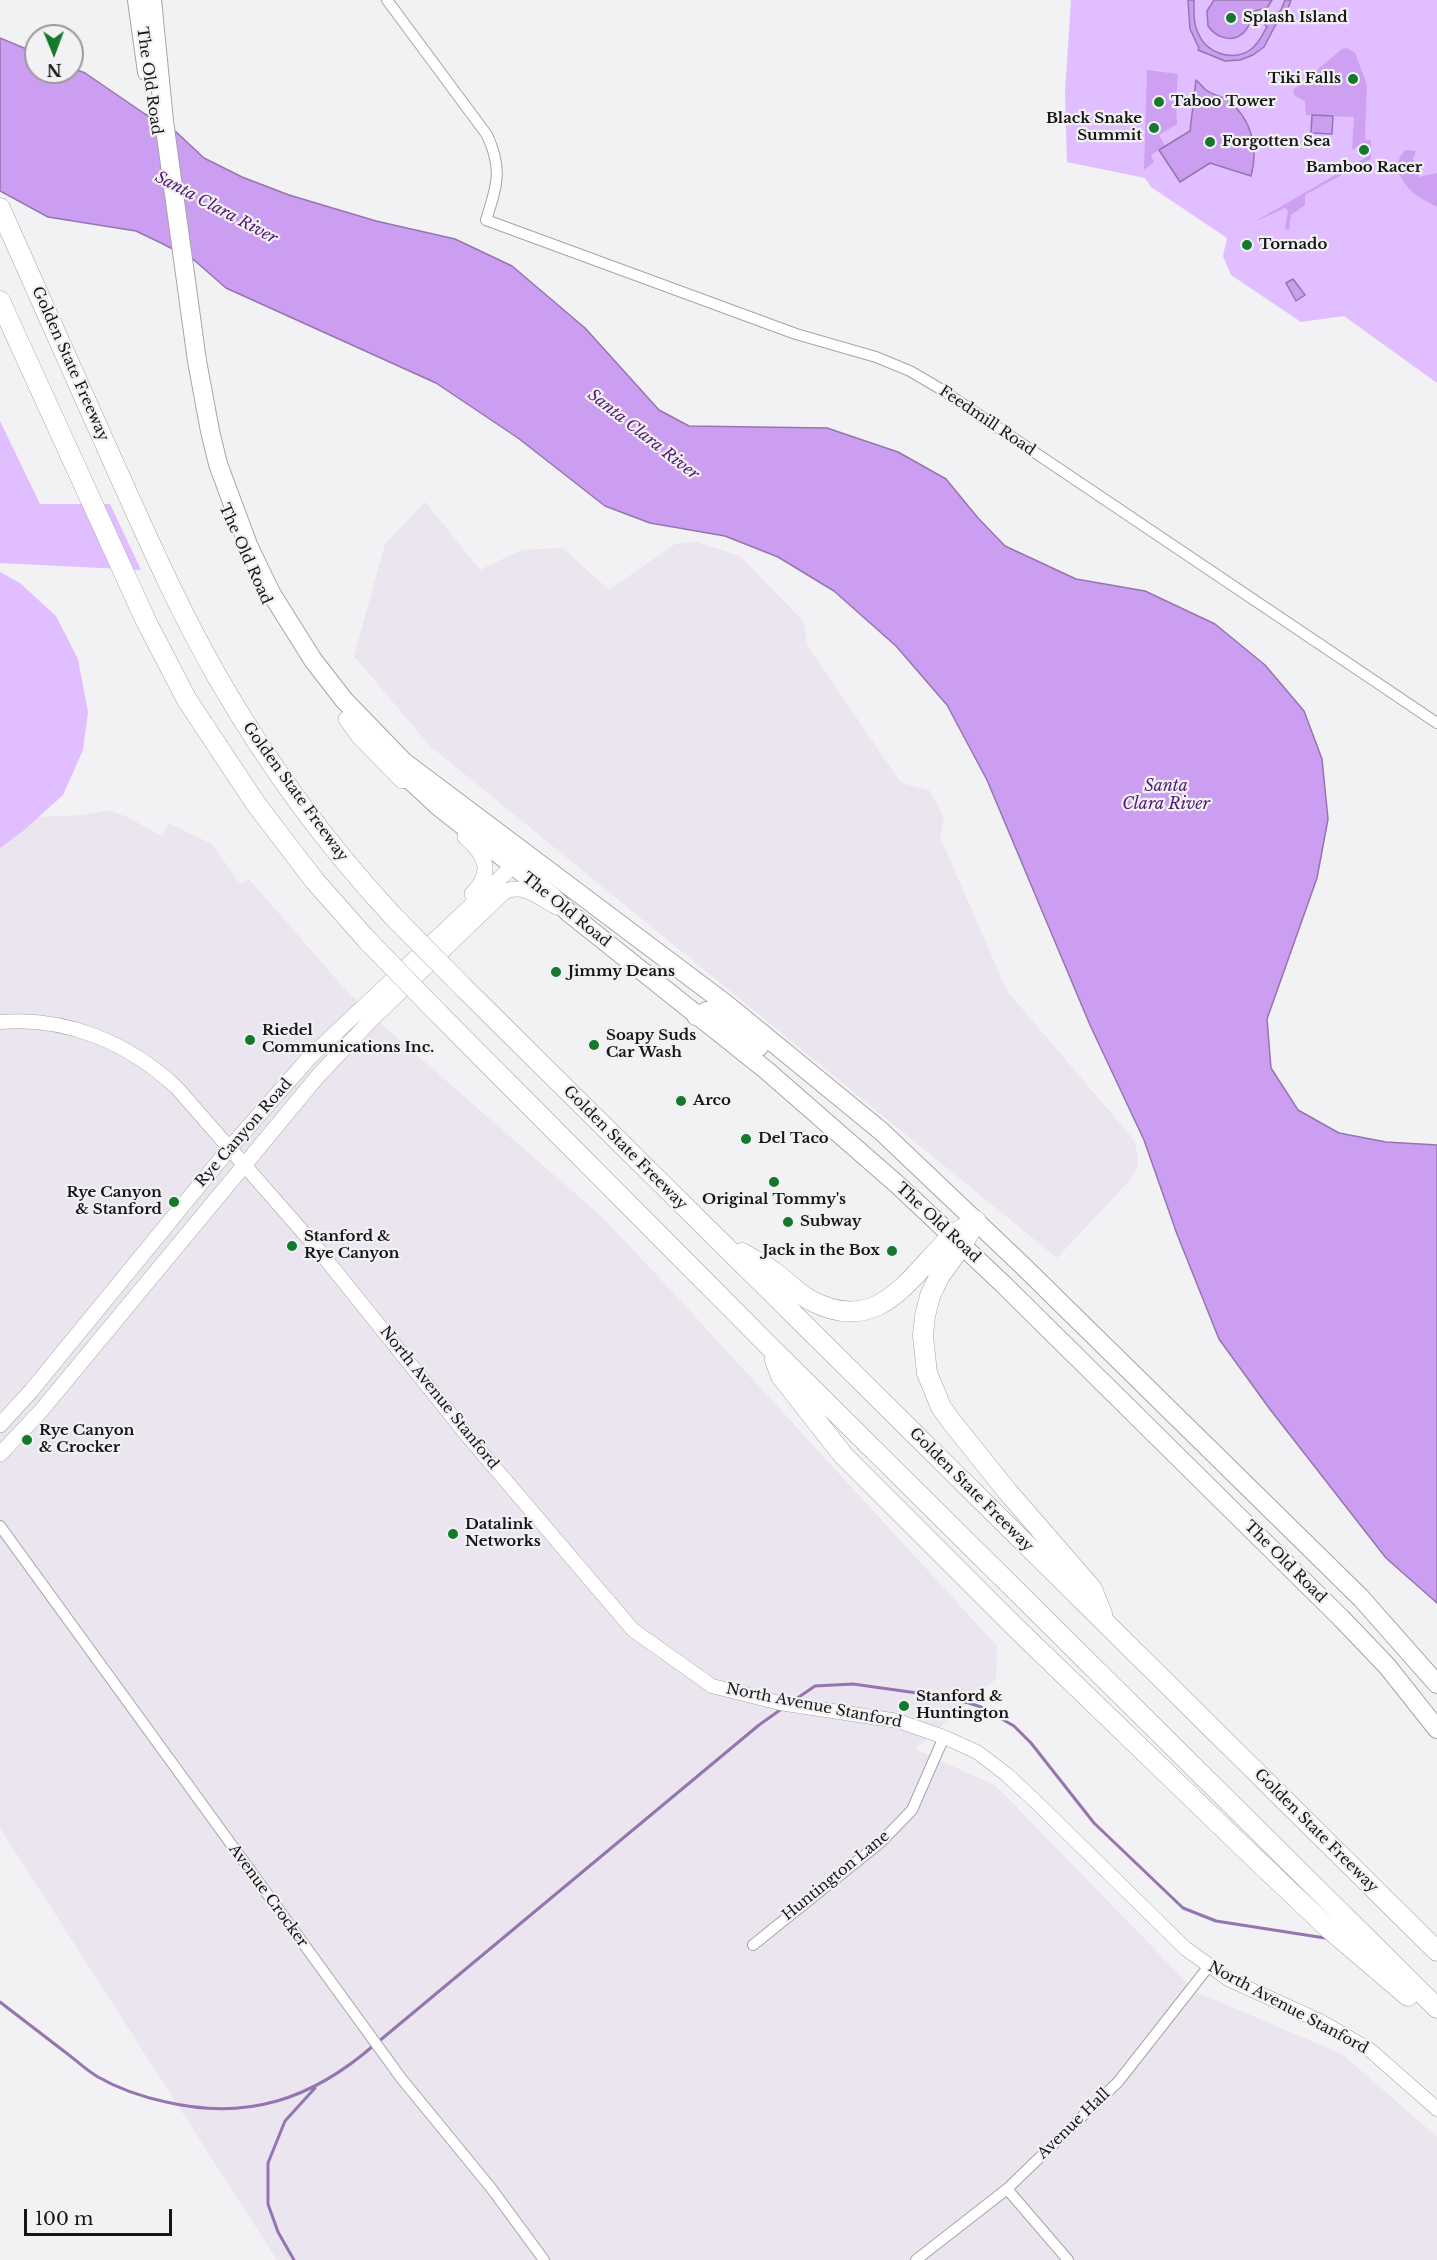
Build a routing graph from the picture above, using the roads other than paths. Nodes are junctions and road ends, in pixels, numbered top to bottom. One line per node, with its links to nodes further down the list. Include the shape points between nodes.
1 (137, 0): 4 (main road, The Old Road)
2 (152, 0): 4 (main road, The Old Road)
3 (387, 0): 9 (street, Feedmill Road, via 493,148 497,188 486,220 796,334 910,371)
4 (159, 121): 7 (main road, The Old Road, via 198,430 225,516)
5 (0, 208): 23 (highway, Golden State Freeway, bridge, via 162,569 199,645 261,748 369,891)
6 (0, 301): 25 (highway, bridge, via 166,661 214,743 284,842 367,940)
7 (247, 554): 8 (main road, The Old Road, via 270,610 300,659); 11 (main road, The Old Road, via 313,660 344,700 404,762)
8 (346, 718): 10 (main road, The Old Road); 13 (main road, via 358,737 411,790 482,853 485,868 479,886)
9 (1437, 723)
10 (387, 759): 11 (main road, The Old Road, via 439,807)
11 (518, 858): 12 (main road, The Old Road); 13 (main road, Rye Canyon Road); 16 (main road, Rye Canyon Road, via 507,878 343,1038); 17 (main road, The Old Road, via 726,1004)
12 (568, 912): 14 (main road, The Old Road); 16 (main road, Rye Canyon Road, via 528,890 504,892)
13 (372, 999): 20 (main road, Rye Canyon Road, via 309,1058)
14 (696, 1016): 17 (main road, via 707,1011 717,1015 770,1056); 18 (main road, The Old Road)
15 (0, 1022): 20 (street, North Avenue Stanford, via 39,1022 74,1028 138,1057 177,1088)
16 (341, 1051): 21 (main road, Rye Canyon Road)
17 (786, 1054): 19 (main road, The Old Road)
18 (766, 1070): 19 (main road, via 788,1069 823,1099 838,1108); 24 (main road, The Old Road)
19 (850, 1107): 22 (main road, The Old Road, via 881,1131)
20 (229, 1149): 21 (street, North Avenue Stanford); 26 (main road, Rye Canyon Road)
21 (244, 1165): 27 (main road, Rye Canyon Road, via 40,1412); 32 (street, North Avenue Stanford, via 633,1630 712,1686 780,1703 898,1721)
22 (976, 1221): 24 (highway); 30 (main road, The Old Road, via 1361,1598)
23 (716, 1238): 24 (highway, via 775,1272 808,1299 838,1311 854,1312 868,1310 895,1295); 29 (highway, Golden State Freeway)
24 (957, 1240): 29 (highway, via 925,1316 923,1355 933,1392 987,1466 1092,1588); 31 (main road, The Old Road, via 1341,1617 1387,1666)
25 (769, 1346): 36 (highway); 37 (highway, via 781,1376 843,1455 1017,1629 1327,1927 1416,2003)
26 (0, 1425)
27 (0, 1454)
28 (0, 1526): 40 (street, Avenue Crocker, via 400,2078 491,2187)
29 (1106, 1623): 34 (highway, Golden State Freeway)
30 (1437, 1684)
31 (1437, 1729)
32 (944, 1737): 33 (street, Huntington Lane, via 912,1810 881,1842); 35 (street, North Avenue Stanford, via 977,1752 1006,1774 1186,1950)
33 (753, 1945)
34 (1437, 1951)
35 (1209, 1966): 38 (street, North Avenue Stanford, via 1370,2050); 39 (street, Avenue Hall, via 1118,2082)
36 (1437, 2007)
37 (1437, 2014)
38 (1437, 2109)
39 (1007, 2189): 41 (street, Avenue Hall); 42 (street)
40 (544, 2260)
41 (916, 2260)
42 (1068, 2260)

